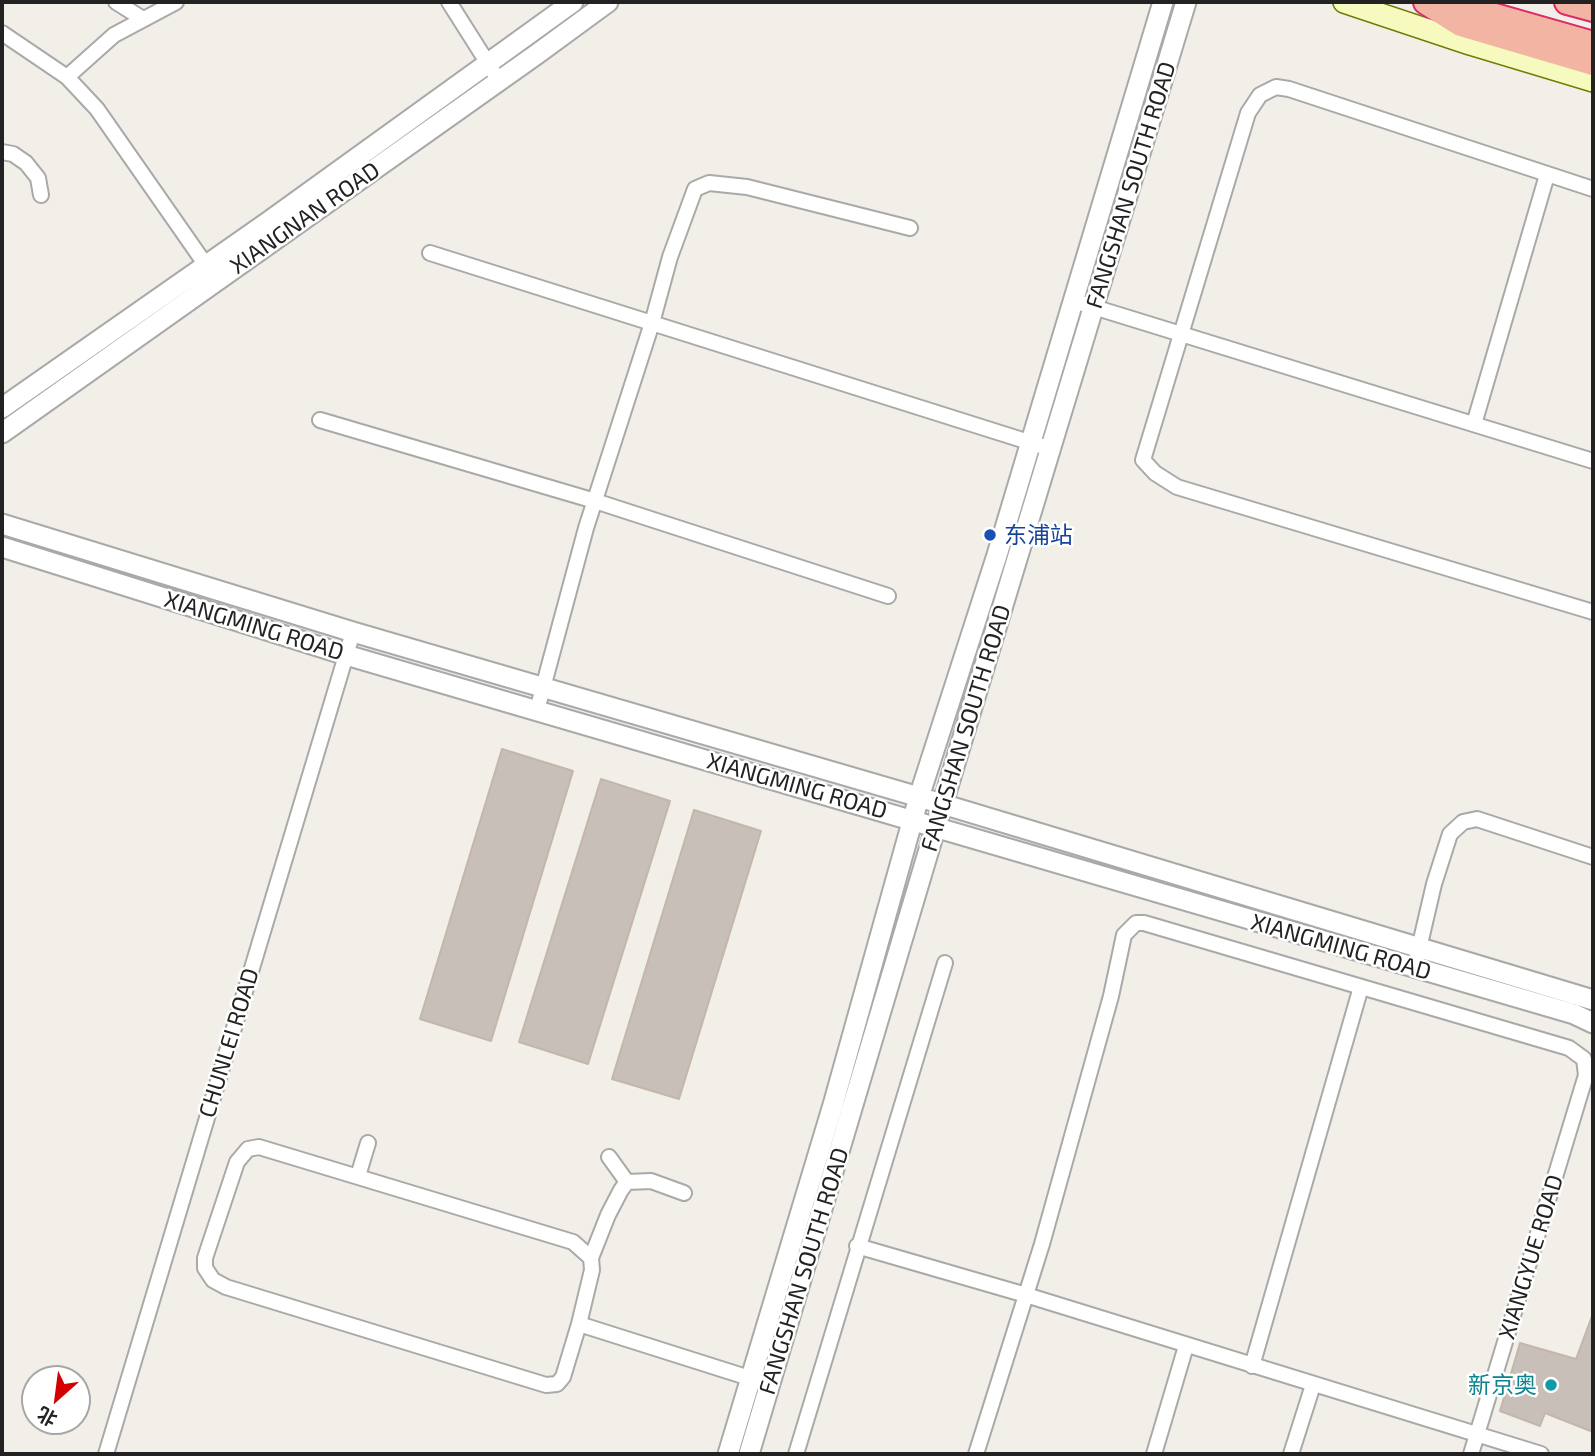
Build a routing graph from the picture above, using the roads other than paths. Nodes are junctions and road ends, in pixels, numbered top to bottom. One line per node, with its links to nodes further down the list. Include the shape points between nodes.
1 (116, 2): 15 (street)
2 (176, 2): 15 (street)
3 (449, 2): 18 (street)
4 (573, 2): 18 (street, XIANGNAN ROAD)
5 (608, 2): 22 (street, XIANGNAN ROAD)
6 (1150, 2): 24 (street, via 1124,100)
7 (1163, 2): 24 (street, FANGSHAN SOUTH ROAD)
8 (1185, 2): 25 (street, FANGSHAN SOUTH ROAD)
9 (1199, 2): 25 (street, via 1162,110)
10 (1344, 2): 21 (main road)
11 (1426, 2): 19 (highway, via 1461,24)
12 (1446, 2): 17 (highway)
13 (1567, 2): 14 (highway)
14 (1593, 9)
15 (143, 19): 20 (street, via 114,35)
16 (2, 33): 20 (street)
17 (1593, 44)
18 (488, 64): 22 (street); 31 (street, XIANGNAN ROAD)
19 (1593, 64)
20 (67, 77): 31 (street, via 97,109)
21 (1593, 81)
22 (499, 82): 31 (street, XIANGNAN ROAD)
23 (5, 151): 28 (street, via 26,163 38,178)
24 (1118, 151): 32 (street, FANGSHAN SOUTH ROAD)
25 (1140, 158): 33 (street, FANGSHAN SOUTH ROAD)
26 (1546, 175): 27 (street); 35 (street, via 1276,87 1260,95 1248,113); 38 (street)
27 (1593, 189)
28 (41, 195)
29 (910, 228): 34 (street, via 747,187 709,183 695,190)
30 (430, 253): 34 (street)
31 (211, 273): 36 (street, XIANGNAN ROAD); 39 (street, XIANGNAN ROAD)
32 (1073, 301): 33 (street); 40 (street, FANGSHAN SOUTH ROAD)
33 (1094, 307): 35 (street); 41 (street, FANGSHAN SOUTH ROAD)
34 (652, 323): 40 (street); 43 (street)
35 (1181, 333): 38 (street); 47 (street, via 1143,460 1155,473 1177,487 1230,504)
36 (2, 408)
37 (320, 420): 43 (street)
38 (1475, 424): 42 (street)
39 (2, 433)
40 (1031, 442): 41 (street); 52 (street, FANGSHAN SOUTH ROAD)
41 (1051, 449): 53 (street, FANGSHAN SOUTH ROAD)
42 (1593, 461)
43 (595, 501): 46 (street); 50 (street)
44 (2, 524): 48 (street, XIANGMING ROAD)
45 (2, 547): 49 (street, XIANGMING ROAD)
46 (888, 596)
47 (1593, 612)
48 (353, 632): 49 (street, CHUNLEI ROAD); 50 (street, XIANGMING ROAD)
49 (346, 655): 51 (street, XIANGMING ROAD); 78 (street, CHUNLEI ROAD)
50 (543, 687): 51 (street); 52 (street, XIANGMING ROAD)
51 (537, 710): 54 (street, XIANGMING ROAD)
52 (919, 797): 53 (street, XIANGMING ROAD); 54 (street, FANGSHAN SOUTH ROAD)
53 (942, 805): 55 (street, FANGSHAN SOUTH ROAD); 57 (street, XIANGMING ROAD)
54 (913, 819): 55 (street, XIANGMING ROAD); 74 (street, FANGSHAN SOUTH ROAD)
55 (936, 826): 59 (street, XIANGMING ROAD); 75 (street, FANGSHAN SOUTH ROAD)
56 (1593, 857): 57 (street, via 1477,819 1463,822 1450,834)
57 (1420, 948): 59 (street); 61 (street, XIANGMING ROAD)
58 (945, 963): 68 (street)
59 (1414, 969): 62 (street, XIANGMING ROAD)
60 (1361, 987): 70 (street, via 1136,923 1124,935); 73 (street); 77 (street, XIANGYUE ROAD, via 1569,1048 1584,1059 1586,1075)
61 (1593, 1000)
62 (1593, 1023)
63 (368, 1143): 65 (street)
64 (609, 1157): 66 (street)
65 (358, 1176): 69 (street, via 573,1242); 71 (street, via 259,1147 248,1149 237,1162 205,1268 213,1280 226,1287 546,1385 557,1384 563,1377)
66 (627, 1182): 67 (street, via 651,1181); 69 (street)
67 (684, 1193)
68 (857, 1246): 70 (street); 81 (street)
69 (591, 1258): 71 (street)
70 (1026, 1295): 72 (street); 82 (street)
71 (579, 1324): 74 (street)
72 (1186, 1346): 73 (street); 83 (street)
73 (1252, 1366): 76 (street)
74 (751, 1378): 75 (street); 79 (street, FANGSHAN SOUTH ROAD)
75 (770, 1384): 80 (street, FANGSHAN SOUTH ROAD)
76 (1313, 1385): 77 (street); 84 (street)
77 (1477, 1435): 85 (street, XIANGYUE ROAD); 86 (street)
78 (106, 1454)
79 (728, 1454)
80 (749, 1454)
81 (796, 1454)
82 (976, 1454)
83 (1154, 1454)
84 (1291, 1454)
85 (1471, 1454)
86 (1541, 1454)

